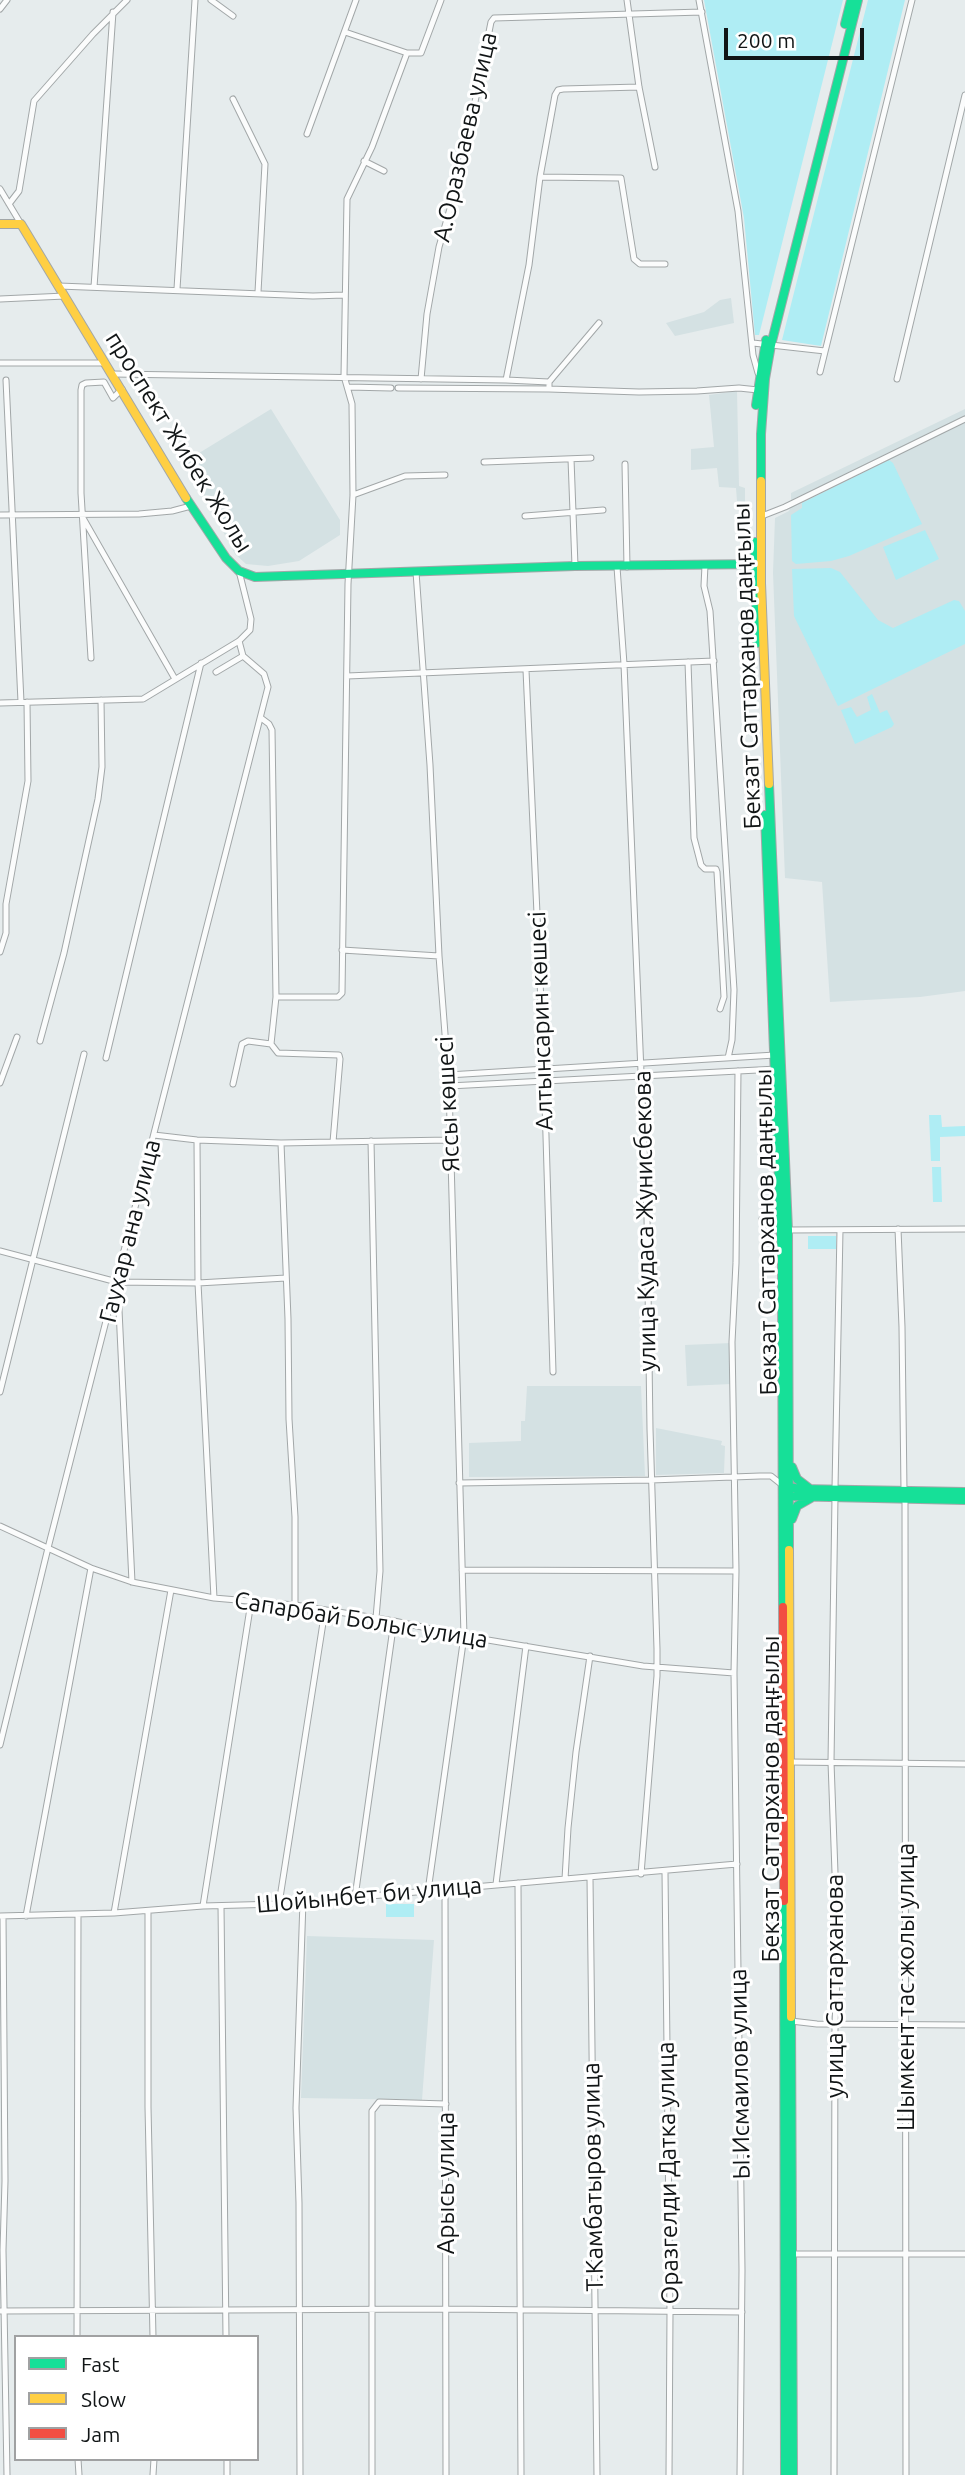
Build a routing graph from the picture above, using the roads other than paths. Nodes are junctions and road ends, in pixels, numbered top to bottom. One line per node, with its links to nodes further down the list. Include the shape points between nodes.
1 (7, 0): 12 (street)
2 (127, 0): 13 (street)
3 (195, 0): 34 (street)
4 (211, 0): 16 (street)
5 (356, 0): 17 (street)
6 (441, 0): 18 (street, via 421,53)
7 (627, 0): 15 (street)
8 (699, 0): 14 (street)
9 (851, 0): 41 (main road, Бекзат Саттарханов даңғылы)
10 (858, 0): 41 (main road, Бекзат Саттарханов даңғылы)
11 (912, 0): 42 (street)
12 (0, 9)
13 (113, 12): 28 (street, via 34,101 19,191); 33 (street)
14 (702, 12): 15 (street, А.Оразбаева улица); 40 (street, via 738,211)
15 (629, 15): 19 (street); 49 (street, А.Оразбаева улица, via 499,16 491,22 439,247)
16 (233, 16)
17 (345, 32): 18 (street); 22 (street)
18 (407, 53): 23 (street)
19 (639, 87): 24 (street); 26 (street, via 558,90)
20 (965, 95): 50 (street)
21 (233, 99): 35 (street, via 265,164)
22 (307, 134)
23 (364, 161): 25 (street); 36 (street, via 347,199)
24 (654, 167)
25 (384, 171)
26 (540, 177): 31 (street, via 621,178 634,259 640,264); 52 (street, via 529,265)
27 (0, 189): 28 (street, проспект Жибек Жолы)
28 (9, 204): 30 (street, проспект Жибек Жолы)
29 (0, 224): 30 (main road)
30 (21, 224): 32 (main road, проспект Жибек Жолы)
31 (665, 264)
32 (59, 286): 33 (street); 37 (main road, проспект Жибек Жолы)
33 (94, 286): 34 (street)
34 (177, 289): 35 (street)
35 (258, 292): 36 (street)
36 (344, 295): 47 (street)
37 (65, 296): 38 (street); 43 (main road, проспект Жибек Жолы)
38 (0, 299)
39 (599, 323): 53 (street)
40 (753, 343): 41 (street); 48 (street)
41 (768, 345): 42 (street); 48 (main road, Бекзат Саттарханов даңғылы); 73 (main road, Бекзат Саттарханов даңғылы, via 762,414)
42 (825, 351): 45 (street)
43 (106, 362): 44 (street); 46 (main road, проспект Жибек Жолы)
44 (0, 363)
45 (820, 372)
46 (113, 374): 47 (street); 57 (main road, проспект Жибек Жолы)
47 (344, 376): 49 (street); 54 (street)
48 (759, 378): 58 (main road, Бекзат Саттарханов даңғылы)
49 (421, 379): 52 (street)
50 (897, 379)
51 (6, 380): 70 (street)
52 (506, 380): 53 (street)
53 (549, 386): 56 (street); 58 (street, via 639,392)
54 (348, 387): 55 (street); 65 (street)
55 (391, 388)
56 (398, 388)
57 (122, 389): 66 (main road, проспект Жибек Жолы); 71 (street, via 113,398 104,382 82,385)
58 (758, 390): 74 (main road, Бекзат Саттарханов даңғылы)
59 (965, 419): 73 (street)
60 (591, 458): 61 (street)
61 (571, 459): 62 (street); 68 (street)
62 (484, 461)
63 (625, 464): 78 (street)
64 (444, 475): 65 (street, via 405,476)
65 (353, 495): 81 (street)
66 (191, 506): 71 (street); 79 (main road, проспект Жибек Жолы)
67 (603, 510): 68 (street)
68 (573, 512): 72 (street); 76 (street)
69 (0, 516): 70 (street)
70 (13, 516): 71 (street); 95 (street)
71 (82, 516): 84 (street); 93 (street)
72 (525, 516)
73 (762, 516): 74 (main road, Бекзат Саттарханов даңғылы)
74 (758, 564): 75 (main road, проспект Жибек Жолы); 107 (main road, Бекзат Саттарханов даңғылы)
75 (705, 565): 78 (main road, проспект Жибек Жолы); 85 (street)
76 (575, 566): 77 (main road, проспект Жибек Жолы); 80 (main road, проспект Жибек Жолы)
77 (617, 567): 78 (main road, проспект Жибек Жолы); 88 (street, улица Кудаса Жунисбекова)
78 (627, 567)
79 (239, 571): 81 (main road, проспект Жибек Жолы, via 255,577); 82 (street, via 251,620 250,630)
80 (416, 572): 81 (main road, проспект Жибек Жолы); 91 (street, Яссы көшесі)
81 (350, 574): 92 (street)
82 (239, 641): 83 (street); 87 (street)
83 (243, 656): 90 (street); 97 (street, Гаухар ана улица, via 268,683)
84 (92, 658)
85 (713, 661): 86 (street); 109 (street, via 734,990)
86 (688, 662): 88 (street); 102 (street, via 694,838 701,866 717,872 724,997)
87 (201, 663): 93 (street); 108 (street)
88 (624, 664): 89 (street); 110 (street, улица Кудаса Жунисбекова)
89 (526, 670): 91 (street); 111 (street, Алтынсарин көшесі)
90 (216, 672)
91 (424, 673): 92 (street); 100 (street, Яссы көшесі)
92 (347, 676): 98 (street)
93 (176, 679): 94 (street, via 143,699)
94 (101, 700): 95 (street); 104 (street, via 103,767 98,799)
95 (24, 702): 96 (street); 99 (street, via 28,781)
96 (0, 703)
97 (261, 718): 101 (street, via 272,730); 120 (street, Гаухар ана улица)
98 (342, 950): 100 (street); 101 (street, via 341,996)
99 (0, 952)
100 (439, 956): 114 (street, Яссы көшесі)
101 (276, 997): 105 (street)
102 (720, 1009)
103 (17, 1037): 117 (street)
104 (40, 1041)
105 (271, 1044): 118 (street, via 243,1044); 123 (street, via 278,1053 335,1053 340,1059)
106 (84, 1054): 132 (street)
107 (778, 1055): 109 (street); 112 (main road, Бекзат Саттарханов даңғылы)
108 (106, 1058)
109 (728, 1058): 110 (street)
110 (641, 1063): 111 (street); 115 (street, улица Кудаса Жунисбекова)
111 (544, 1069): 114 (street); 116 (street, Алтынсарин көшесі)
112 (778, 1069): 113 (street); 129 (main road, Бекзат Саттарханов даңғылы)
113 (738, 1071): 115 (street); 139 (street, Ы.Исмаилов улица)
114 (448, 1075): 119 (street, Яссы көшесі)
115 (641, 1076): 116 (street); 140 (street, улица Кудаса Жунисбекова)
116 (543, 1081): 119 (street); 136 (street, Алтынсарин көшесі)
117 (0, 1083)
118 (233, 1084)
119 (449, 1086): 122 (street, Яссы көшесі)
120 (154, 1135): 121 (street); 134 (street, Гаухар ана улица)
121 (197, 1140): 125 (street); 135 (street)
122 (450, 1140): 124 (street); 141 (street, Яссы көшесі)
123 (333, 1142): 124 (street); 125 (street)
124 (371, 1142): 161 (street, via 380,1571)
125 (281, 1143): 133 (street)
126 (762, 1219): 129 (street, via 773,1230)
127 (898, 1229): 128 (street); 130 (street); 146 (street, Шымкент тас жолы улица)
128 (965, 1229)
129 (784, 1230): 130 (street); 138 (main road, Бекзат Саттарханов даңғылы); 142 (main road, Бекзат Саттарханов даңғылы)
130 (841, 1230): 145 (street, улица Саттарханова)
131 (0, 1251): 132 (street)
132 (34, 1260): 134 (street); 137 (street)
133 (286, 1278): 135 (street); 159 (street)
134 (117, 1282): 135 (street); 150 (street, Гаухар ана улица); 155 (street)
135 (198, 1283): 157 (street)
136 (553, 1372)
137 (0, 1392)
138 (789, 1459): 142 (main road, Бекзат Саттарханов даңғылы); 144 (main road, via 797,1479)
139 (734, 1477): 140 (street); 142 (street, via 772,1476); 154 (street, Ы.Исмаилов улица)
140 (651, 1480): 141 (street); 153 (street, улица Кудаса Жунисбекова)
141 (459, 1483): 152 (street, Яссы көшесі)
142 (784, 1489): 144 (main road); 149 (main road, Бекзат Саттарханов даңғылы)
143 (965, 1492): 146 (main road)
144 (810, 1493): 145 (main road); 149 (main road, via 797,1506)
145 (835, 1493): 146 (main road); 171 (street, улица Саттарханова)
146 (904, 1495): 147 (main road); 172 (street, Шымкент тас жолы улица)
147 (965, 1500)
148 (0, 1525): 150 (street, Сапарбай Болыс улица)
149 (787, 1533): 170 (main road, Бекзат Саттарханов даңғылы)
150 (48, 1548): 151 (street, Сапарбай Болыс улица); 168 (street, Гаухар ана улица)
151 (90, 1568): 155 (street, Сапарбай Болыс улица); 193 (street)
152 (462, 1570): 153 (street); 163 (street, Яссы көшесі)
153 (654, 1570): 154 (street); 166 (street, улица Кудаса Жунисбекова)
154 (736, 1571): 167 (street, Ы.Исмаилов улица)
155 (132, 1582): 156 (street, Сапарбай Болыс улица)
156 (171, 1590): 157 (street, Сапарбай Болыс улица); 190 (street)
157 (214, 1598): 158 (street, Сапарбай Болыс улица)
158 (251, 1602): 159 (street, Сапарбай Болыс улица); 187 (street)
159 (295, 1605): 160 (street, Сапарбай Болыс улица)
160 (325, 1610): 161 (street, Сапарбай Болыс улица); 186 (street)
161 (376, 1618): 162 (street, Сапарбай Болыс улица)
162 (394, 1621): 163 (street, Сапарбай Болыс улица); 184 (street)
163 (464, 1636): 164 (street, Сапарбай Болыс улица); 183 (street, Яссы көшесі)
164 (526, 1646): 165 (street, Сапарбай Болыс улица); 181 (street)
165 (590, 1656): 166 (street, Сапарбай Болыс улица); 179 (street)
166 (657, 1667): 167 (street, Сапарбай Болыс улица); 177 (street, улица Кудаса Жунисбекова)
167 (734, 1673): 175 (street, Ы.Исмаилов улица)
168 (3, 1718): 169 (street, Гаухар ана улица)
169 (0, 1745)
170 (787, 1762): 171 (street); 174 (main road, Бекзат Саттарханов даңғылы)
171 (831, 1762): 172 (street); 196 (street, улица Саттарханова, via 837,1900)
172 (906, 1763): 173 (street); 195 (street, Шымкент тас жолы улица)
173 (965, 1764)
174 (787, 1812): 194 (main road, Бекзат Саттарханов даңғылы); 199 (main road, Бекзат Саттарханов даңғылы)
175 (737, 1864): 176 (street, Шойынбет би улица); 214 (street, Ы.Исмаилов улица)
176 (665, 1872): 177 (street, Шойынбет би улица); 213 (street, Оразгелди Датка улица)
177 (640, 1874): 178 (street, Шойынбет би улица)
178 (590, 1878): 179 (street, Шойынбет би улица); 210 (street, Т.Камбатыров улица)
179 (565, 1880): 180 (street, Шойынбет би улица)
180 (517, 1883): 181 (street, Шойынбет би улица); 206 (street)
181 (496, 1884): 182 (street, Шойынбет би улица)
182 (445, 1890): 183 (street, Шойынбет би улица); 198 (street, Арысь улица)
183 (428, 1891): 184 (street, Шойынбет би улица)
184 (355, 1897): 185 (street, Шойынбет би улица)
185 (303, 1901): 186 (street, Шойынбет би улица); 208 (street, via 296,2108)
186 (279, 1904): 188 (street, Шойынбет би улица)
187 (203, 1906): 188 (street, Шойынбет би улица); 189 (street, Шойынбет би улица)
188 (221, 1906): 204 (street)
189 (148, 1911): 190 (street, Шойынбет би улица); 212 (street)
190 (114, 1913): 191 (street, Шойынбет би улица)
191 (78, 1914): 193 (street, Шойынбет би улица); 207 (street)
192 (2, 1916): 193 (street, Шойынбет би улица); 211 (street)
193 (26, 1916)
194 (791, 2021): 196 (street); 199 (main road, Бекзат Саттарханов даңғылы)
195 (906, 2023): 196 (street); 197 (street); 201 (street, Шымкент тас жолы улица)
196 (835, 2024): 200 (street, улица Саттарханова)
197 (965, 2025)
198 (446, 2104): 205 (street, Арысь улица); 209 (street, via 374,2105)
199 (789, 2254): 200 (street); 203 (main road, Бекзат Саттарханов даңғылы)
200 (835, 2254): 201 (street); 228 (street, улица Саттарханова)
201 (906, 2254): 202 (street); 229 (street, Шымкент тас жолы улица)
202 (965, 2254)
203 (789, 2296): 226 (main road, Бекзат Саттарханов даңғылы); 227 (main road, Бекзат Саттарханов даңғылы)
204 (225, 2309): 208 (street); 212 (street); 217 (street)
205 (446, 2309): 206 (street); 209 (street); 221 (street, Арысь улица)
206 (520, 2309): 210 (street); 222 (street)
207 (77, 2310): 211 (street); 212 (street); 215 (street)
208 (299, 2310): 209 (street); 219 (street)
209 (372, 2310): 220 (street)
210 (594, 2310): 213 (street); 223 (street, Т.Камбатыров улица)
211 (3, 2311): 218 (street)
212 (152, 2312): 216 (street)
213 (670, 2312): 214 (street); 224 (street, Оразгелди Датка улица)
214 (742, 2312): 225 (street, Ы.Исмаилов улица)
215 (77, 2335)
216 (153, 2335)
217 (226, 2335)
218 (7, 2475)
219 (300, 2475)
220 (372, 2475)
221 (446, 2475)
222 (521, 2475)
223 (597, 2475)
224 (669, 2475)
225 (740, 2475)
226 (785, 2475)
227 (793, 2475)
228 (834, 2475)
229 (906, 2475)

